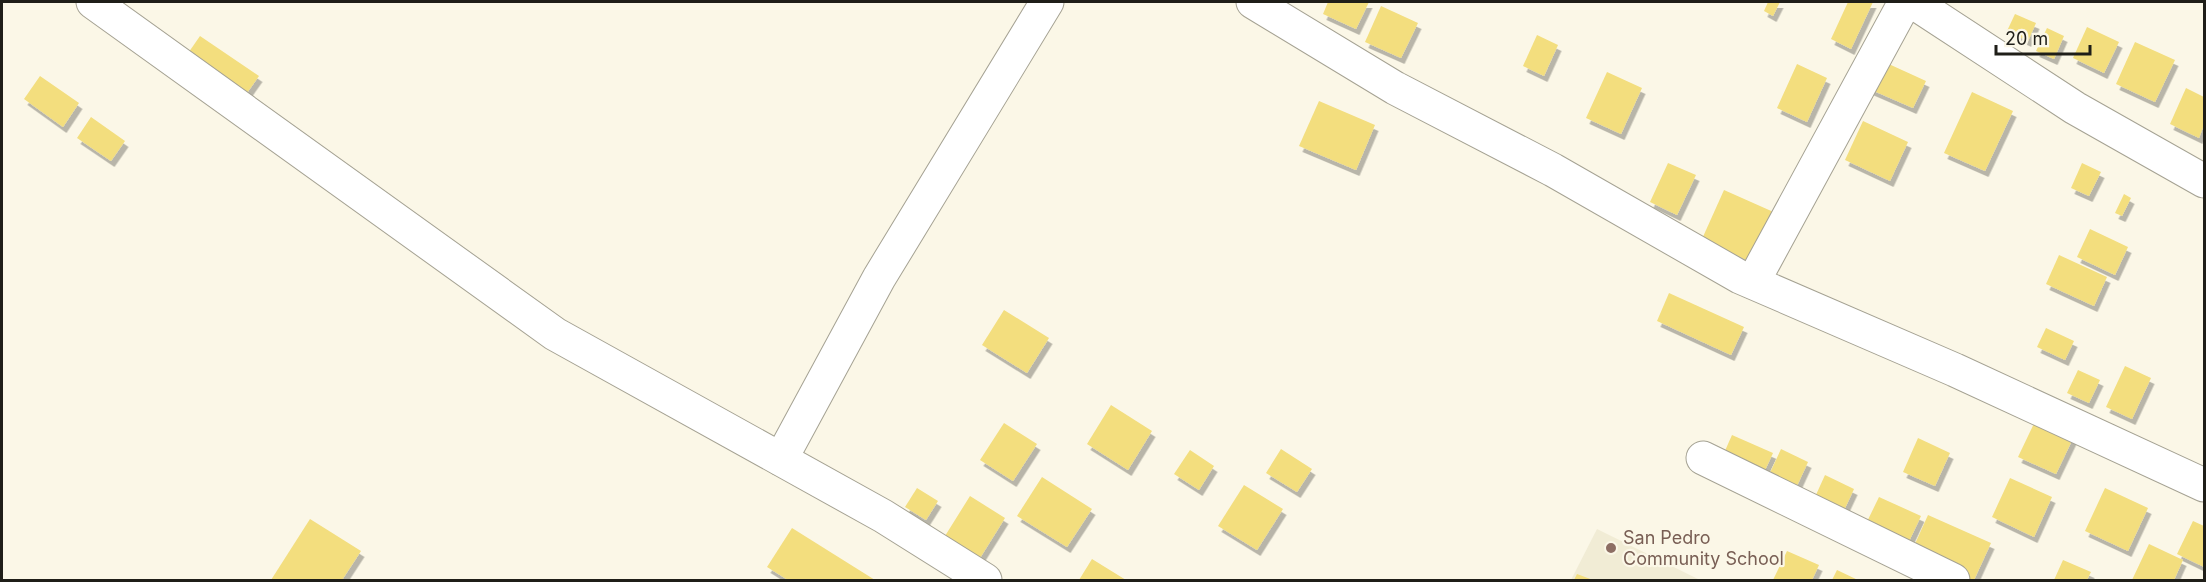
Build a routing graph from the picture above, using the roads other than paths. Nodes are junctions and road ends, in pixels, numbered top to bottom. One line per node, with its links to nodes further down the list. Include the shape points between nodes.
1 (93, 2): 9 (street, via 555,334)
2 (1047, 2): 9 (street, via 879,278)
3 (1253, 2): 7 (street, via 1395,88 1553,170)
4 (1905, 2): 7 (street)
5 (1913, 2): 6 (street, via 2075,108)
6 (2205, 181)
7 (1753, 282): 10 (street)
8 (1703, 458): 12 (street)
9 (781, 459): 11 (street, via 883,516)
10 (2205, 484)
11 (985, 580)
12 (1953, 580)

